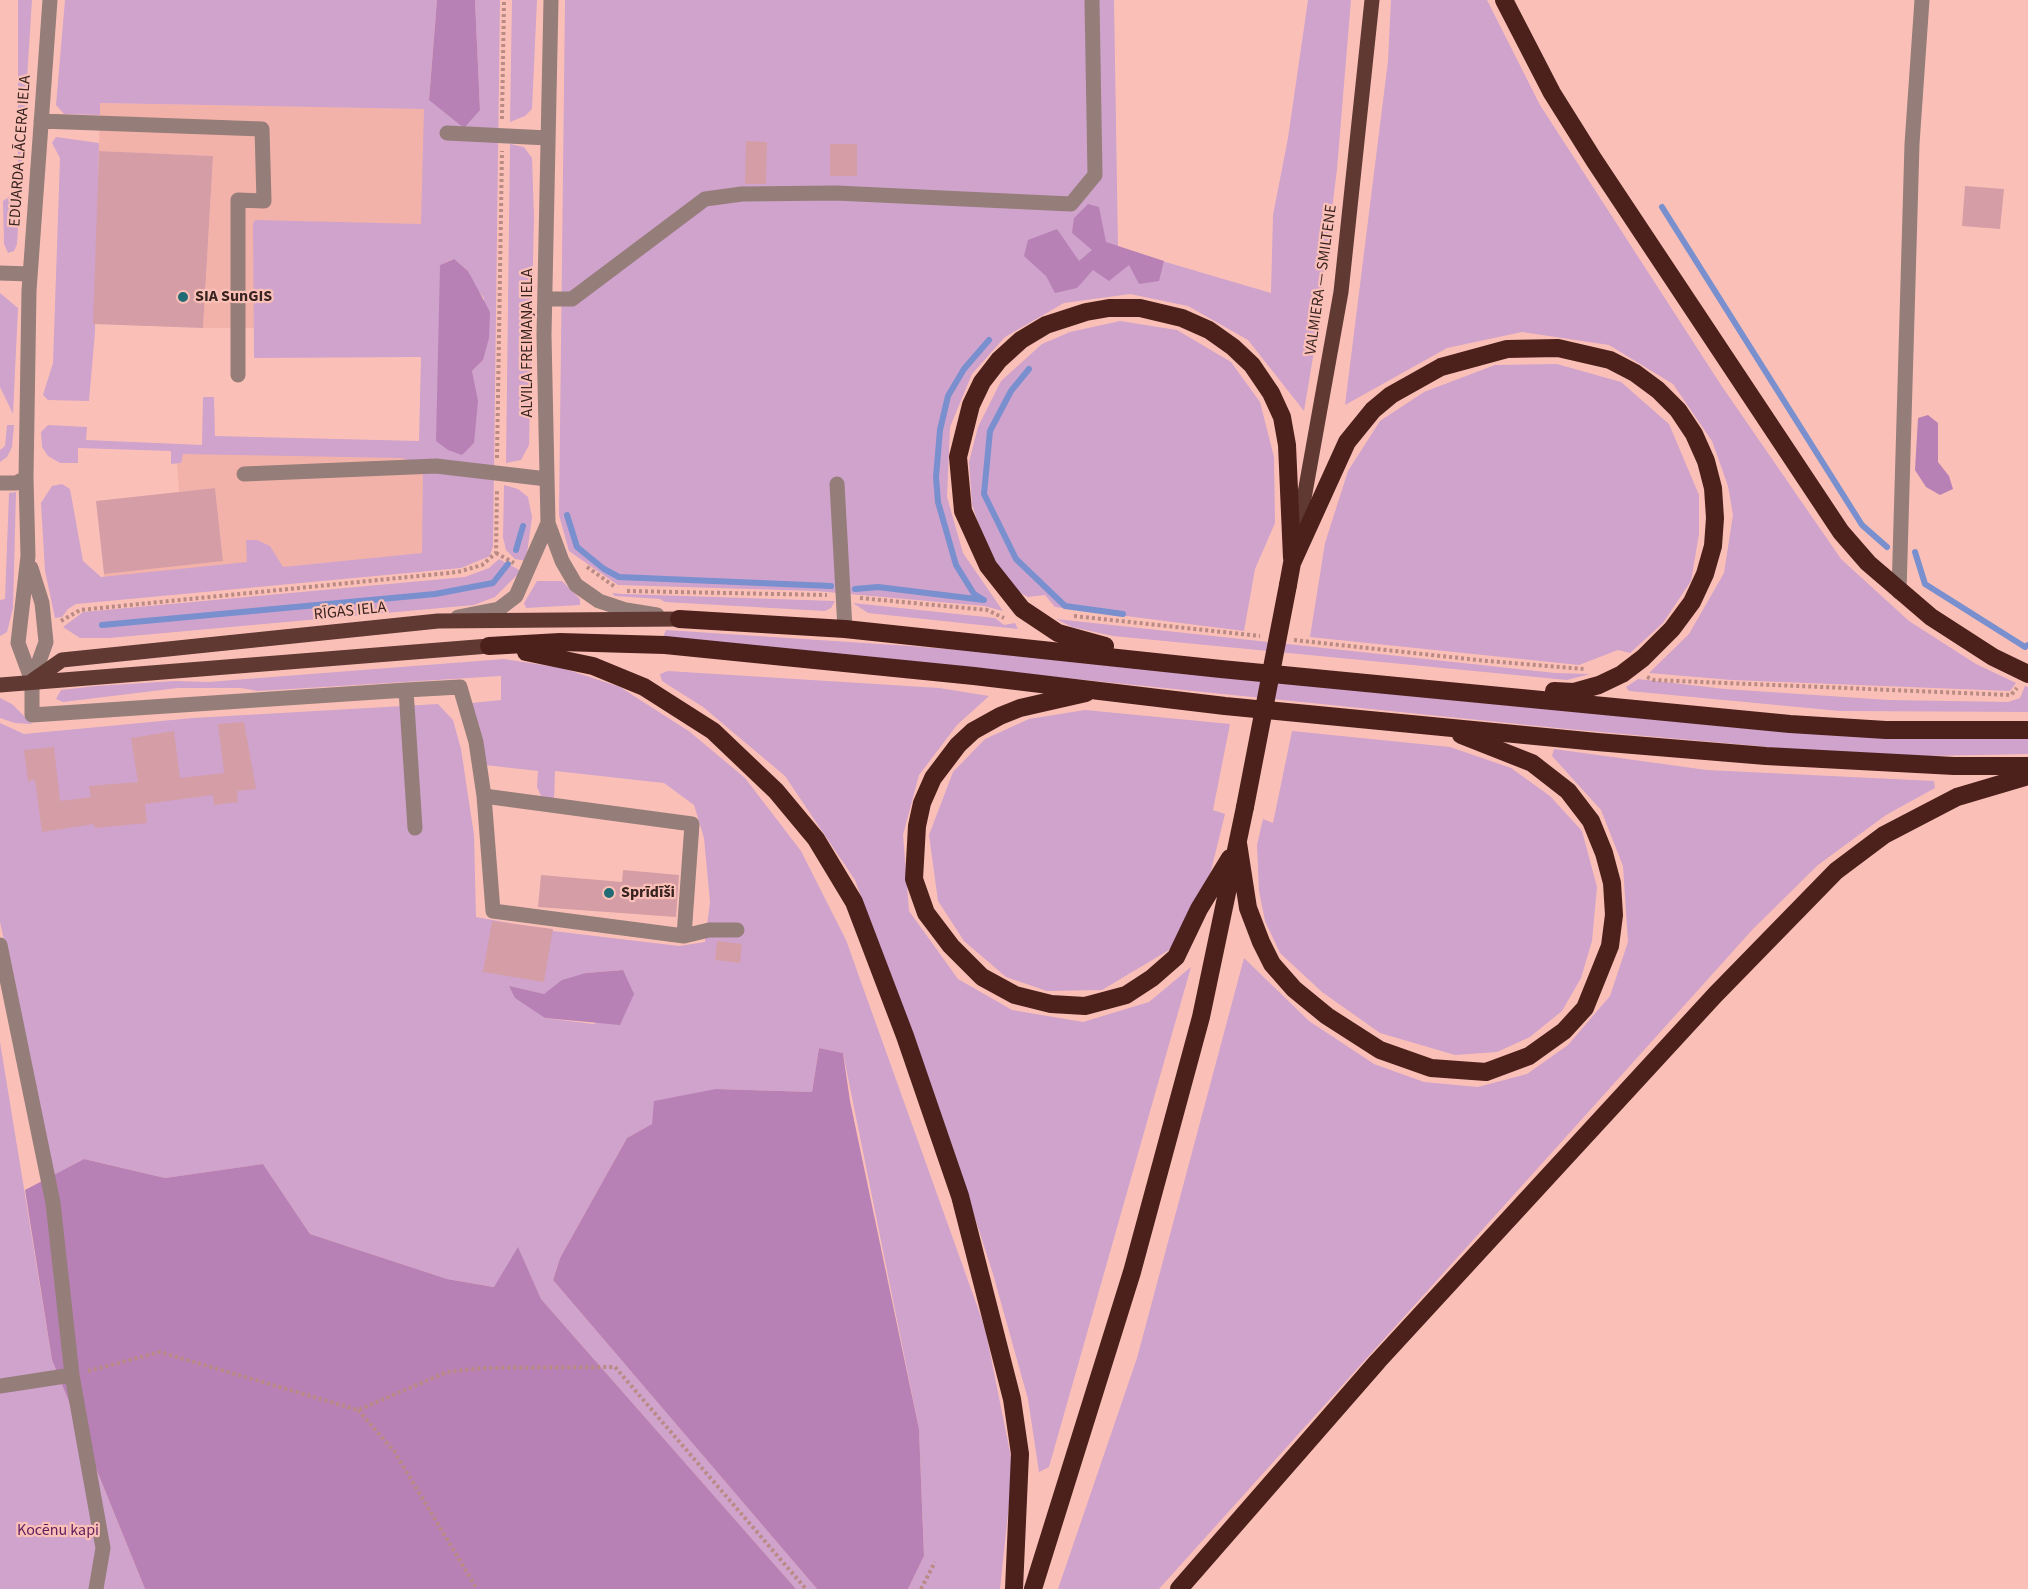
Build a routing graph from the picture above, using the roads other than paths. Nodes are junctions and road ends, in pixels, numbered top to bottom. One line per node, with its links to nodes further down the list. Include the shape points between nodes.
1 (50, 0): 7 (street, EDUARDA LĀCERA IELA)
2 (551, 0): 9 (street, ALVILA FREIMAŅA IELA)
3 (1092, 0): 12 (street, via 1095,175 1071,204 836,193 705,198 572,299)
4 (1372, 0): 21 (main road, VALMIERA — SMILTENE, via 1341,292)
5 (1504, 0): 22 (highway, via 1552,93 1594,160 1815,496 1868,562)
6 (1922, 0): 22 (street, via 1912,144)
7 (41, 121): 11 (street, EDUARDA LĀCERA IELA); 13 (street, via 262,129 264,201 238,200)
8 (447, 133): 9 (street)
9 (548, 138): 12 (street, ALVILA FREIMAŅA IELA)
10 (0, 273): 11 (street)
11 (30, 274): 15 (street, EDUARDA LĀCERA IELA)
12 (546, 299): 16 (street, ALVILA FREIMAŅA IELA)
13 (238, 375)
14 (244, 474): 16 (street, via 436,466)
15 (26, 478): 17 (street, via 16,483); 20 (street, EDUARDA LĀCERA IELA)
16 (547, 478): 19 (street, ALVILA FREIMAŅA IELA)
17 (0, 483)
18 (837, 484): 25 (street)
19 (548, 523): 23 (street, via 576,585 599,601 626,610); 24 (street, ALVILA FREIMAŅA IELA, via 516,596 499,609)
20 (28, 556): 29 (street, EDUARDA LĀCERA IELA, via 18,643); 29 (street, EDUARDA LĀCERA IELA, via 42,603 46,642)
21 (1292, 563): 27 (highway, via 1287,445 1282,417 1252,365 1209,330 1159,310 1109,308 1086,312 1046,325 1021,340 982,382 962,433 959,487 970,531 1010,597 1032,618 1058,633 1088,643); 31 (highway, via 1336,463 1358,426 1391,395 1441,367 1507,349 1558,348 1622,365 1674,405 1706,461 1715,518 1713,546 1702,582 1683,615 1659,644 1622,674 1574,692); 40 (highway, bridge)
22 (1899, 592): 28 (highway)
23 (680, 619): 24 (main road, RĪGAS IELA); 25 (highway)
24 (438, 621): 29 (main road, RĪGAS IELA, via 62,660)
25 (845, 629): 27 (highway)
26 (489, 646): 29 (main road, RĪGAS IELA); 33 (highway, via 560,642 665,645); 47 (highway, via 593,666 644,687 713,731 776,791 816,839 854,902 960,1196 1012,1399 1020,1454)
27 (1221, 669): 31 (highway)
28 (2024, 678)
29 (32, 681): 30 (main road, RĪGAS IELA); 32 (street, via 32,715)
30 (0, 685)
31 (1394, 686): 35 (highway, via 1790,724 1898,730)
32 (406, 690): 38 (street, via 460,687 476,742); 39 (street)
33 (1098, 690): 34 (highway); 40 (highway, via 1000,716 973,731 933,778 917,826 914,879 926,913 951,946 982,977 1015,994 1051,1004 1085,1006 1126,994 1176,957)
34 (1440, 727): 36 (highway, via 1766,756); 40 (highway, via 1532,763 1568,790 1591,821 1612,883 1610,946 1585,1008 1564,1031 1529,1056 1486,1072 1431,1068 1380,1050 1327,1016 1294,989 1272,964 1248,908)
35 (2028, 729)
36 (2028, 766)
37 (2028, 776): 49 (highway, via 1957,797 1884,835 1836,871 1715,995 1378,1361)
38 (484, 796): 42 (street, via 493,911); 42 (street, via 692,824)
39 (415, 828)
40 (1238, 843): 48 (highway, via 1201,1017 1132,1272)
41 (737, 930): 42 (street, via 709,930)
42 (684, 936)
43 (0, 945): 44 (street, via 52,1203)
44 (72, 1375): 45 (street); 46 (street, via 103,1548)
45 (0, 1386)
46 (96, 1589)
47 (1014, 1589)
48 (1034, 1589)
49 (1179, 1589)

